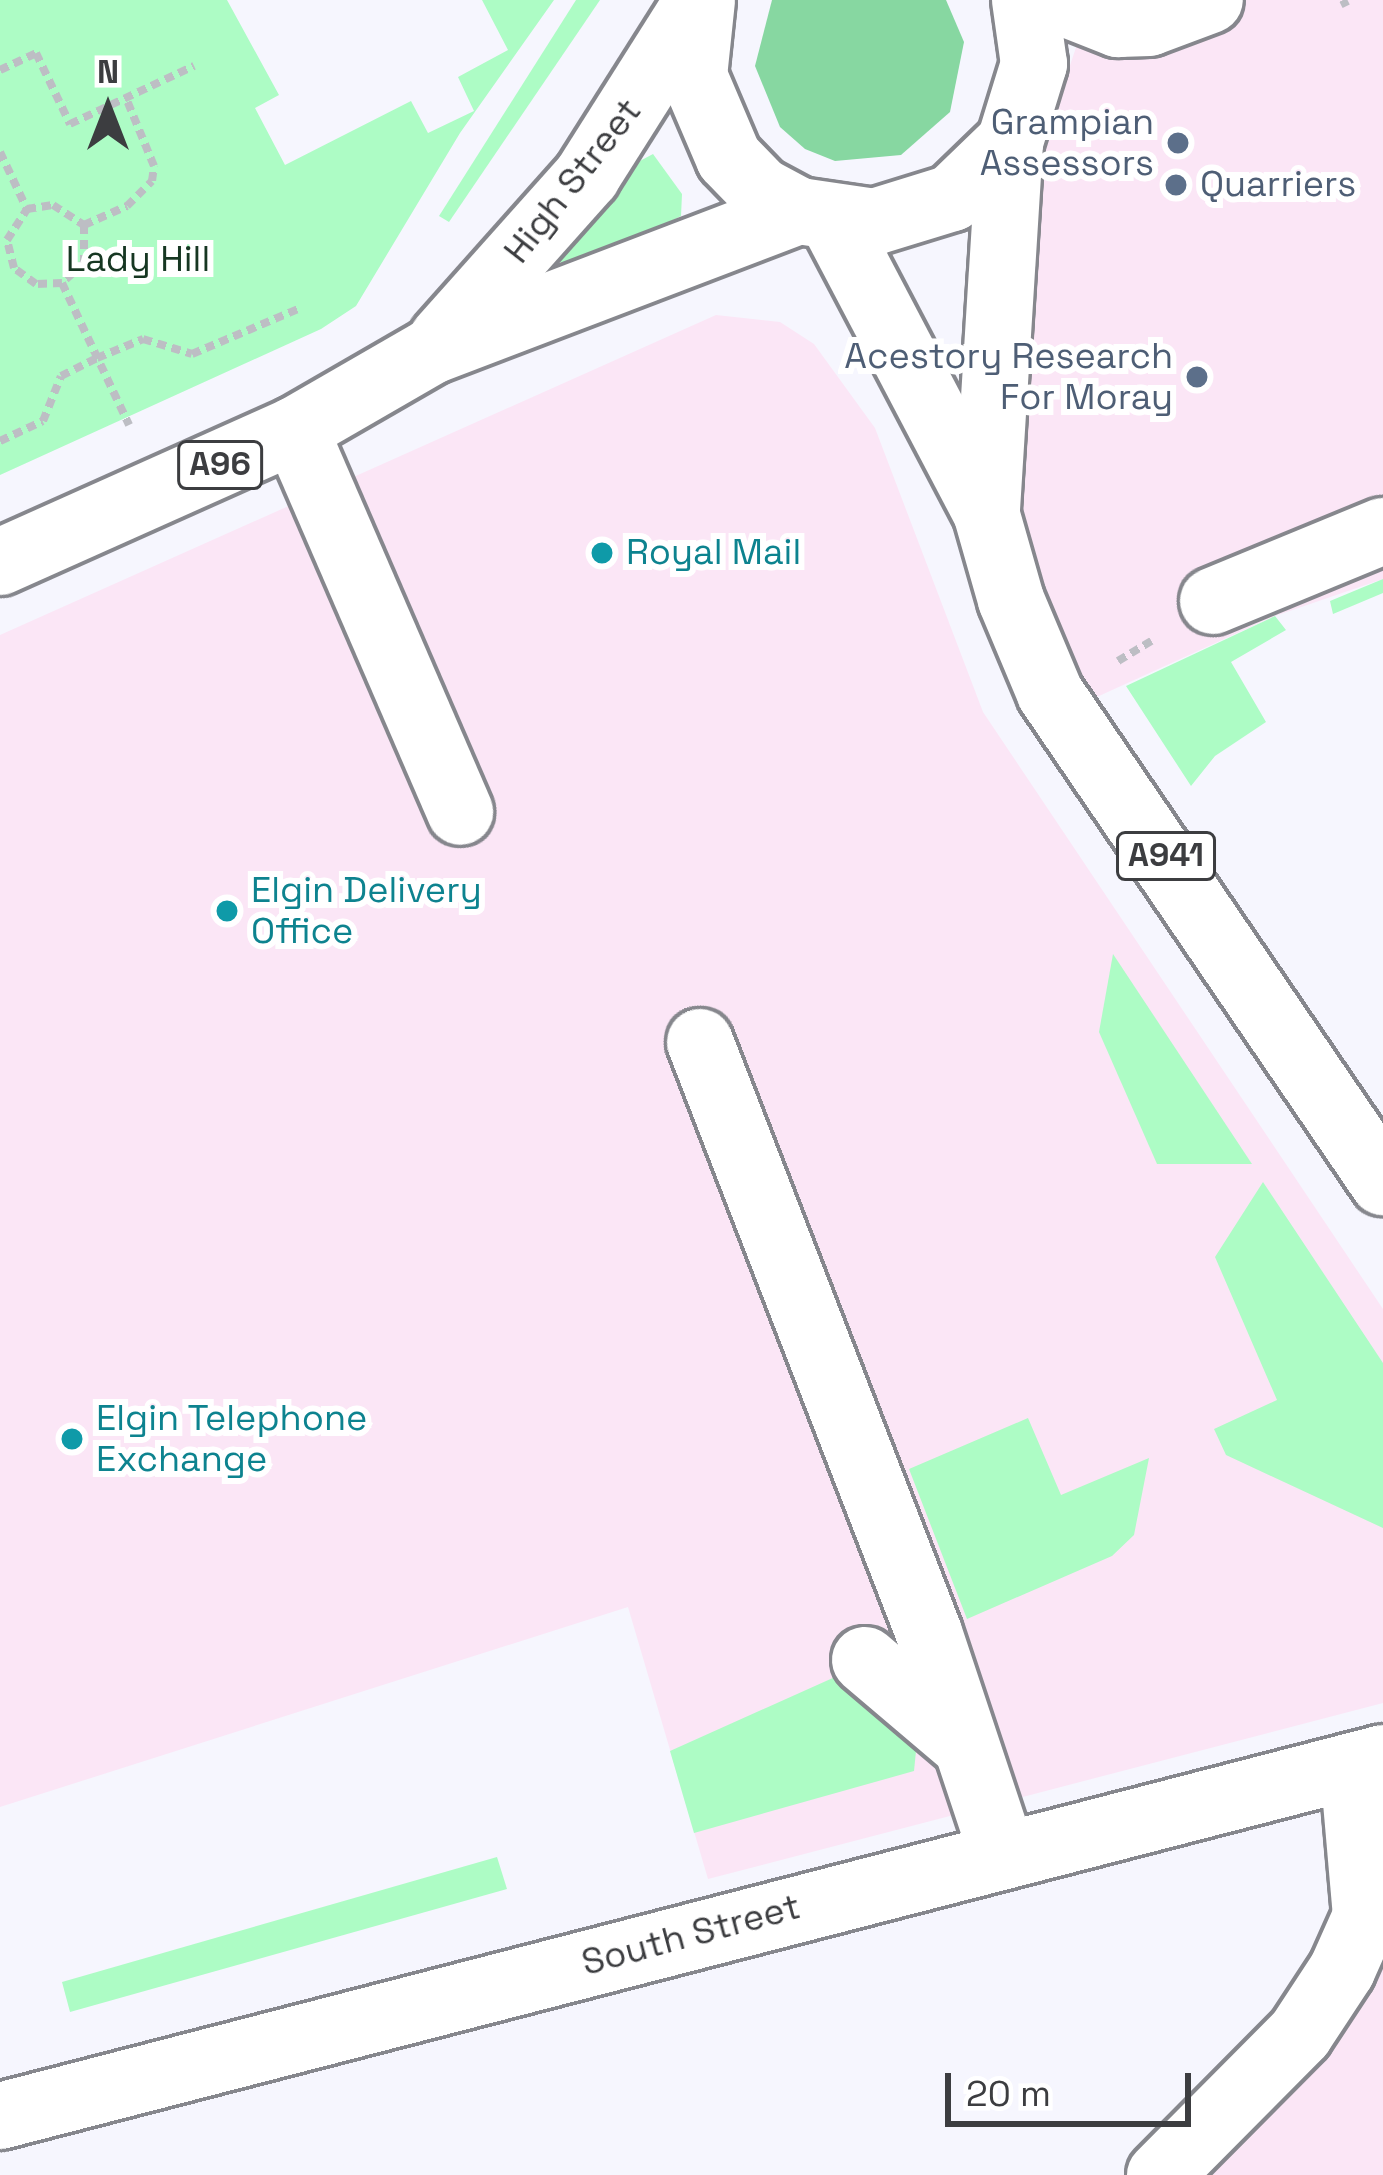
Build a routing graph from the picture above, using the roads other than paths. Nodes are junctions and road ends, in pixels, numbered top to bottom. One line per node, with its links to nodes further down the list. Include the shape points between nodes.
1 (700, 0): 6 (main road, A96, via 694,76 706,118 760,190); 7 (main road, High Street / A96, via 586,176)
2 (1025, 0): 5 (main road, A96, via 1034,64)
3 (1057, 0): 4 (main road, via 1118,24 1165,19)
4 (1210, 0)
5 (1010, 142): 6 (main road, A96, via 984,173 914,215); 9 (main road, A941)
6 (816, 216): 7 (main road, High Street / A96); 9 (main road, A941)
7 (432, 351): 8 (main road, High Street / A96)
8 (296, 430): 11 (main road, High Street / A96); 13 (main road)
9 (986, 512): 15 (main road, A941, via 1050,693)
10 (1383, 531): 12 (main road)
11 (0, 562)
12 (1213, 602)
13 (460, 812)
14 (700, 1042): 17 (main road)
15 (1383, 1182)
16 (866, 1660): 17 (main road)
17 (968, 1748): 19 (main road)
18 (1368, 1763): 19 (main road, South Street); 21 (main road, via 1366,1916 1342,1970 1300,2034)
19 (1002, 1853): 20 (main road, South Street)
20 (0, 2116)
21 (1160, 2175)

